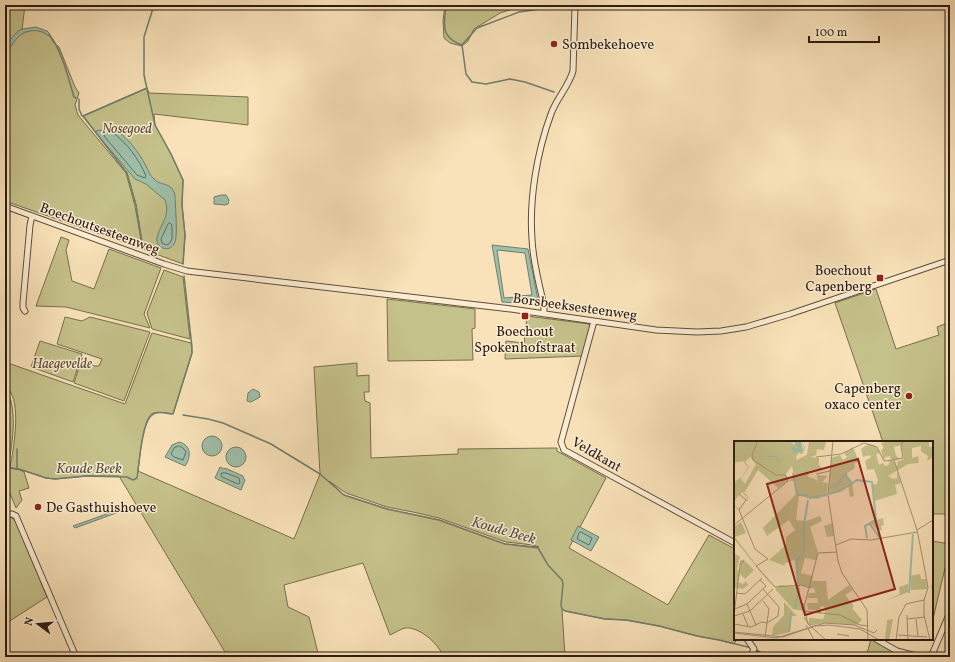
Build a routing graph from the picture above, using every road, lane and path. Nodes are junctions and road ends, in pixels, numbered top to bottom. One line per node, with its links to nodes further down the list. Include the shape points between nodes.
1 (574, 5): 7 (street, via 572,76 550,115 532,203 532,240)
2 (5, 206): 3 (street, Boechoutsesteenweg)
3 (32, 216): 5 (street, Boechoutsesteenweg); 6 (street, via 23,304)
4 (950, 260): 8 (street, Borsbeeksesteenweg, via 746,327 721,331 674,332)
5 (187, 272): 7 (street, Borsbeeksesteenweg)
6 (26, 311)
7 (544, 314): 8 (street, Borsbeeksesteenweg)
8 (594, 321): 10 (street, Veldkant, via 561,442 564,450)
9 (5, 515): 14 (street, via 14,514)
10 (734, 542)
11 (950, 612): 17 (street)
12 (748, 640): 15 (street, via 754,649)
13 (878, 640): 16 (street, via 896,650)
14 (76, 657)
15 (750, 657)
16 (920, 657)
17 (931, 657)

